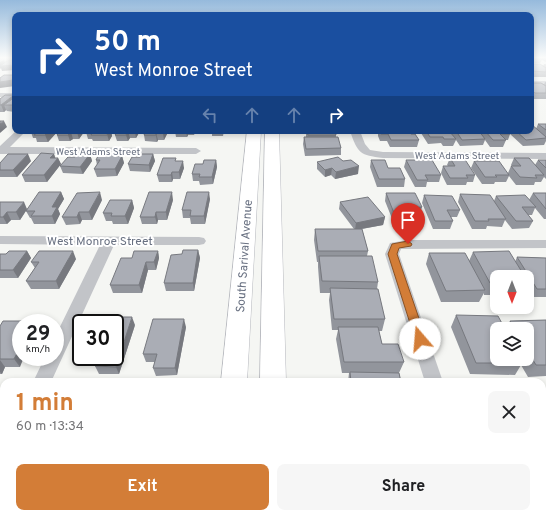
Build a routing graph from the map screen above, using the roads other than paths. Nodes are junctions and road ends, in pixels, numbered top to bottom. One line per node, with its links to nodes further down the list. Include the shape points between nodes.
1 (534, 83): 2 (street)
2 (546, 83)
3 (0, 95): 4 (street)
4 (12, 95)
5 (18, 134): 9 (street)
6 (254, 134): 19 (main road, South Sarival Avenue)
7 (272, 134): 20 (main road, South Sarival Avenue)
8 (356, 134): 11 (street, West Adams Street, via 360,145 367,153 382,155)
9 (0, 151): 10 (street, West Adams Street)
10 (196, 151)
11 (546, 156)
12 (0, 240): 13 (street, West Monroe Street)
13 (109, 241): 14 (street, West Monroe Street); 16 (street)
14 (199, 241)
15 (546, 244): 21 (street, via 395,246 392,254)
16 (64, 337)
17 (50, 366): 18 (street)
18 (44, 378)
19 (234, 378)
20 (273, 378)
21 (433, 378)

